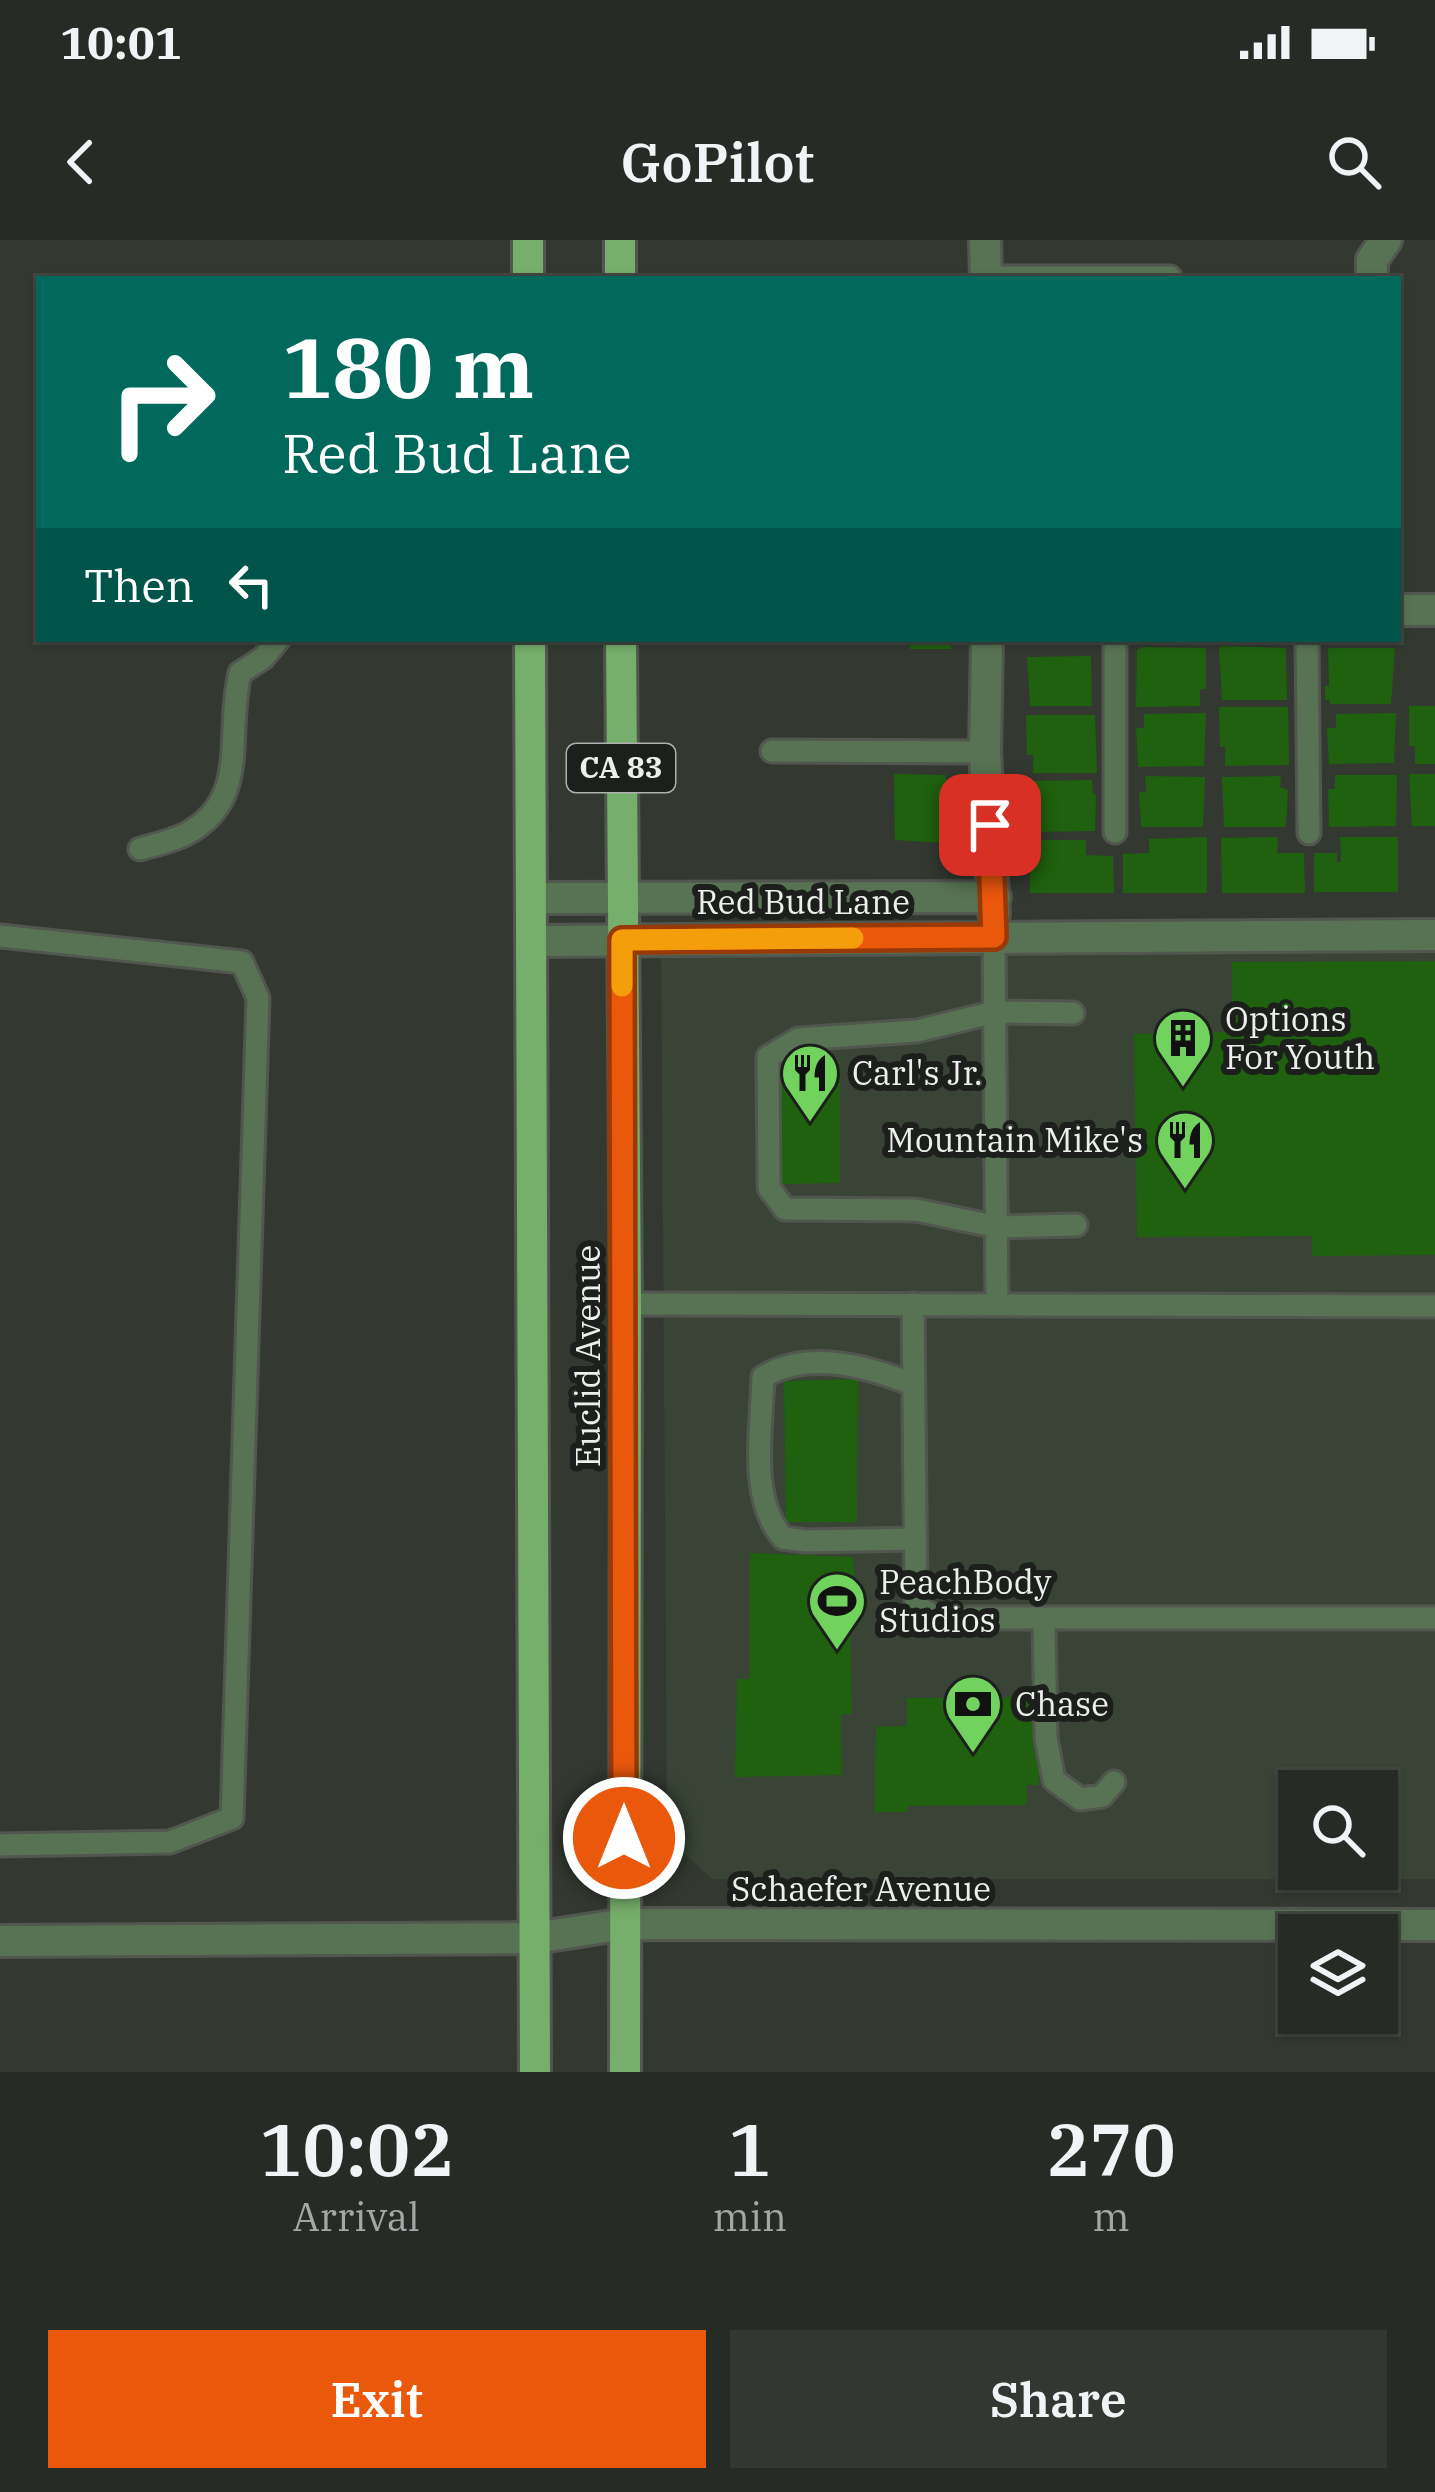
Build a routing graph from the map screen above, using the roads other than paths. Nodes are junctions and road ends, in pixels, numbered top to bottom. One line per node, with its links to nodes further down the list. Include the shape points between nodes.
1 (528, 240): 4 (main road)
2 (620, 240): 5 (main road)
3 (986, 240): 6 (street)
4 (528, 276)
5 (620, 276)
6 (986, 276)
7 (1401, 610): 8 (street)
8 (1435, 610)
9 (276, 642): 19 (lane, via 240,674 230,792 187,834)
10 (530, 642): 22 (main road, Euclid Avenue)
11 (621, 642): 20 (main road, Euclid Avenue / CA 83)
12 (987, 642): 16 (street)
13 (1115, 642): 17 (lane)
14 (1307, 642): 18 (lane)
15 (772, 752): 16 (lane)
16 (985, 752): 21 (street)
17 (1115, 832)
18 (1309, 833)
19 (140, 849)
20 (622, 897): 21 (street, Red Bud Lane); 22 (street, Red Bud Lane); 26 (main road, Euclid Avenue / CA 83)
21 (995, 897): 25 (street)
22 (530, 898): 27 (main road, Euclid Avenue)
23 (1435, 935): 25 (street, Red Bud Lane)
24 (0, 936): 41 (lane, via 242,962 258,998 232,1818 170,1842)
25 (994, 937): 26 (street, Red Bud Lane); 28 (lane)
26 (622, 940): 27 (street, Red Bud Lane); 32 (main road, Euclid Avenue / CA 83)
27 (531, 941): 44 (main road, Euclid Avenue)
28 (995, 1012): 29 (lane); 31 (lane); 31 (lane, via 917,1031 798,1040 767,1057 770,1188 785,1209 916,1210)
29 (1073, 1013)
30 (1076, 1225): 31 (lane)
31 (998, 1227): 34 (lane)
32 (626, 1304): 33 (lane); 42 (main road, Euclid Avenue / CA 83)
33 (913, 1304): 34 (lane); 36 (lane)
34 (997, 1305): 35 (lane)
35 (1435, 1306)
36 (914, 1385): 37 (lane); 37 (lane, via 836,1364 785,1364 763,1377 761,1469 766,1519 783,1538)
37 (915, 1539): 38 (lane, via 916,1605 926,1612)
38 (1044, 1618): 39 (lane); 40 (lane, via 1054,1780 1080,1799 1102,1796)
39 (1435, 1618)
40 (1114, 1782)
41 (0, 1845)
42 (624, 1924): 43 (street, Schaefer Avenue); 44 (street, Schaefer Avenue); 47 (main road, Euclid Avenue / CA 83)
43 (1435, 1925)
44 (535, 1938): 45 (street, Schaefer Avenue); 46 (main road, Euclid Avenue)
45 (0, 1941)
46 (535, 2072)
47 (625, 2072)

